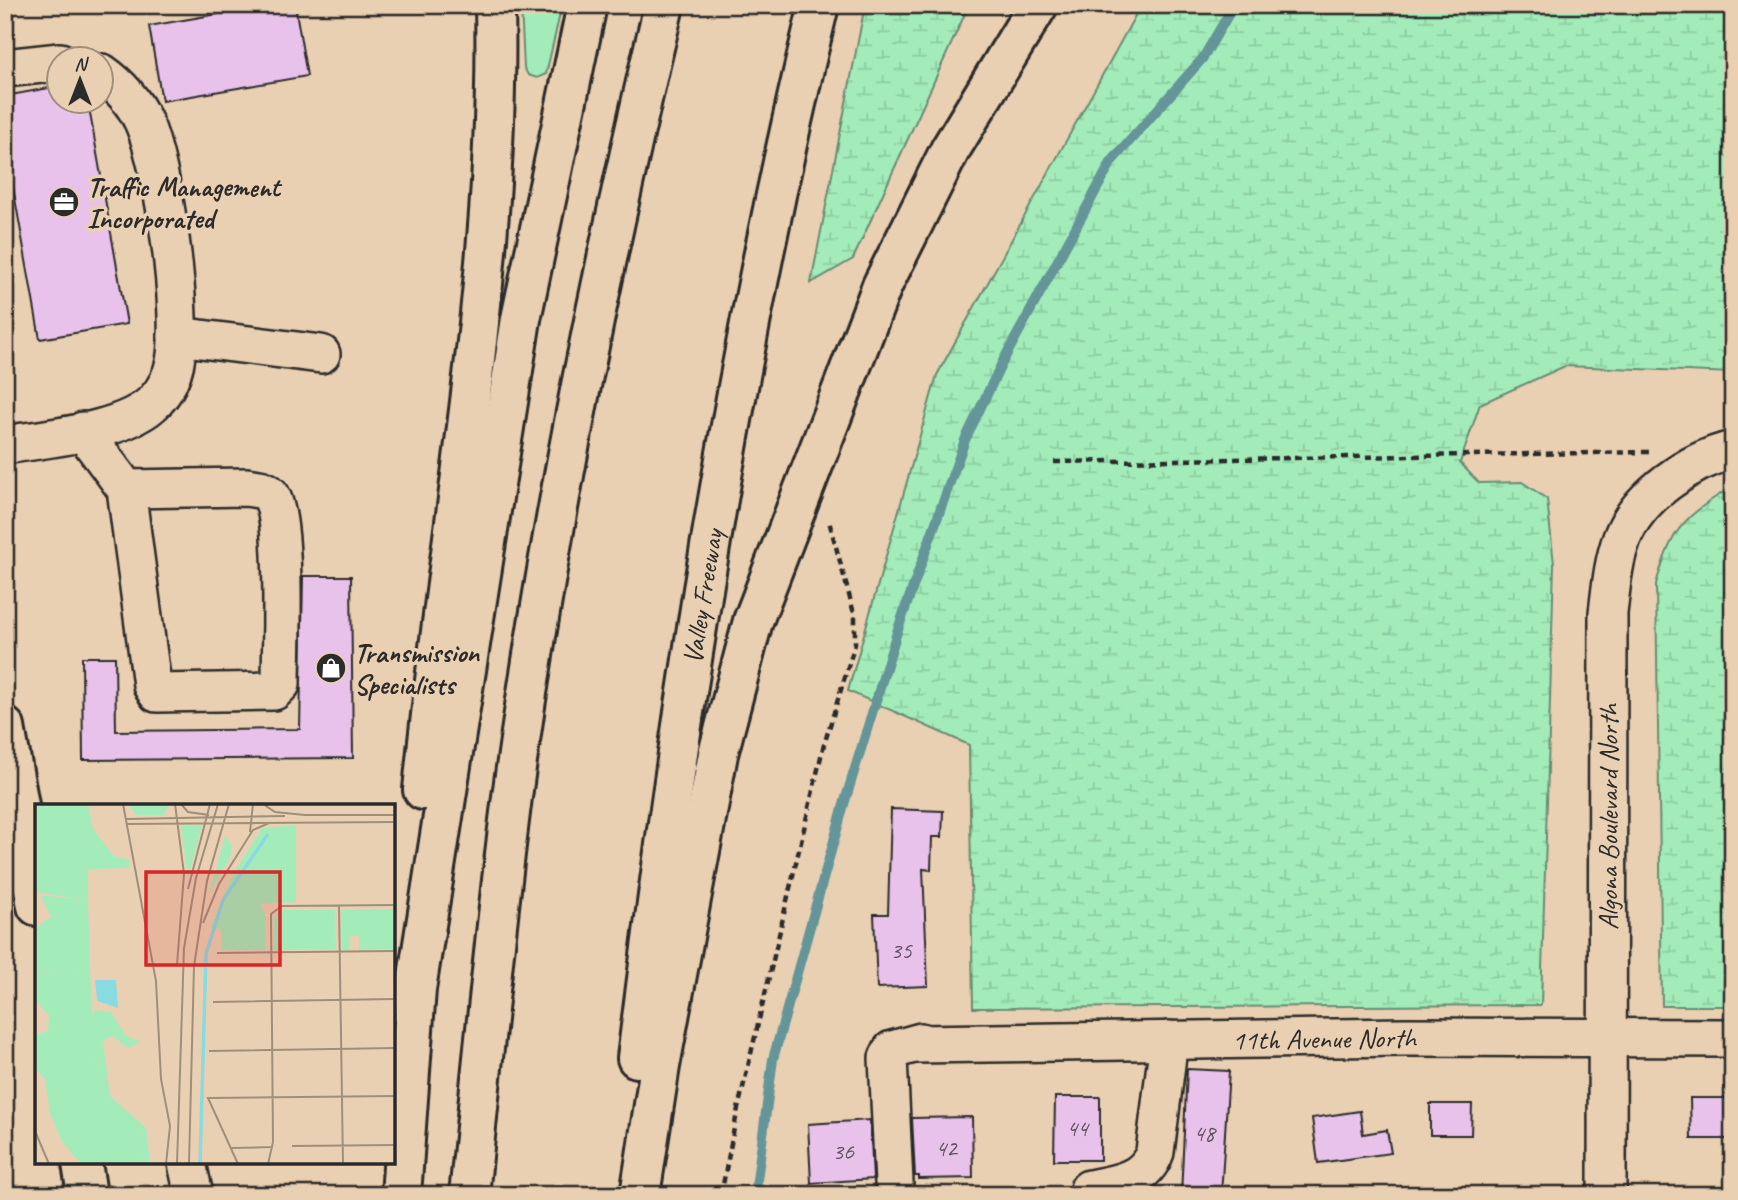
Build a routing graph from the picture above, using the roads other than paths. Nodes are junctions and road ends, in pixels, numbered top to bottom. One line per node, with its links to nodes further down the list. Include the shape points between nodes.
1 (495, 5): 17 (main road, via 490,208 423,786 413,905)
2 (587, 5): 17 (main road, via 521,319)
3 (664, 5): 28 (main road, via 558,505 512,796)
4 (819, 5): 29 (main road, Valley Freeway, via 748,325 709,541 671,784)
5 (1038, 5): 30 (main road, via 950,150 882,286 753,621 718,754)
6 (46, 64): 7 (street)
7 (5, 68)
8 (116, 85): 9 (street, via 133,104 155,156 173,269)
9 (177, 336): 10 (street); 11 (street, via 171,377 153,403 113,423)
10 (321, 354)
11 (83, 431): 12 (street); 14 (street)
12 (5, 445)
13 (1733, 450): 19 (street, Algona Boulevard North, via 1673,460 1622,537 1611,579)
14 (126, 489): 14 (street, via 247,487 266,491 272,498 281,563 281,684 274,691 157,693 152,685)
15 (5, 727): 16 (main road)
16 (35, 895)
17 (416, 989): 27 (main road)
18 (1733, 1038): 19 (street, 11th Avenue North)
19 (1607, 1039): 20 (street, 11th Avenue North); 31 (street, Algona Boulevard North)
20 (1169, 1040): 23 (street, 11th Avenue North, via 918,1043 892,1050 888,1058); 24 (street, via 1150,1166 1138,1176)
21 (82, 1165): 25 (main road)
22 (187, 1165): 26 (street)
23 (894, 1183)
24 (1089, 1189)
25 (87, 1195)
26 (194, 1195)
27 (401, 1195)
28 (469, 1195)
29 (621, 1195)
30 (640, 1195)
31 (1607, 1195)

